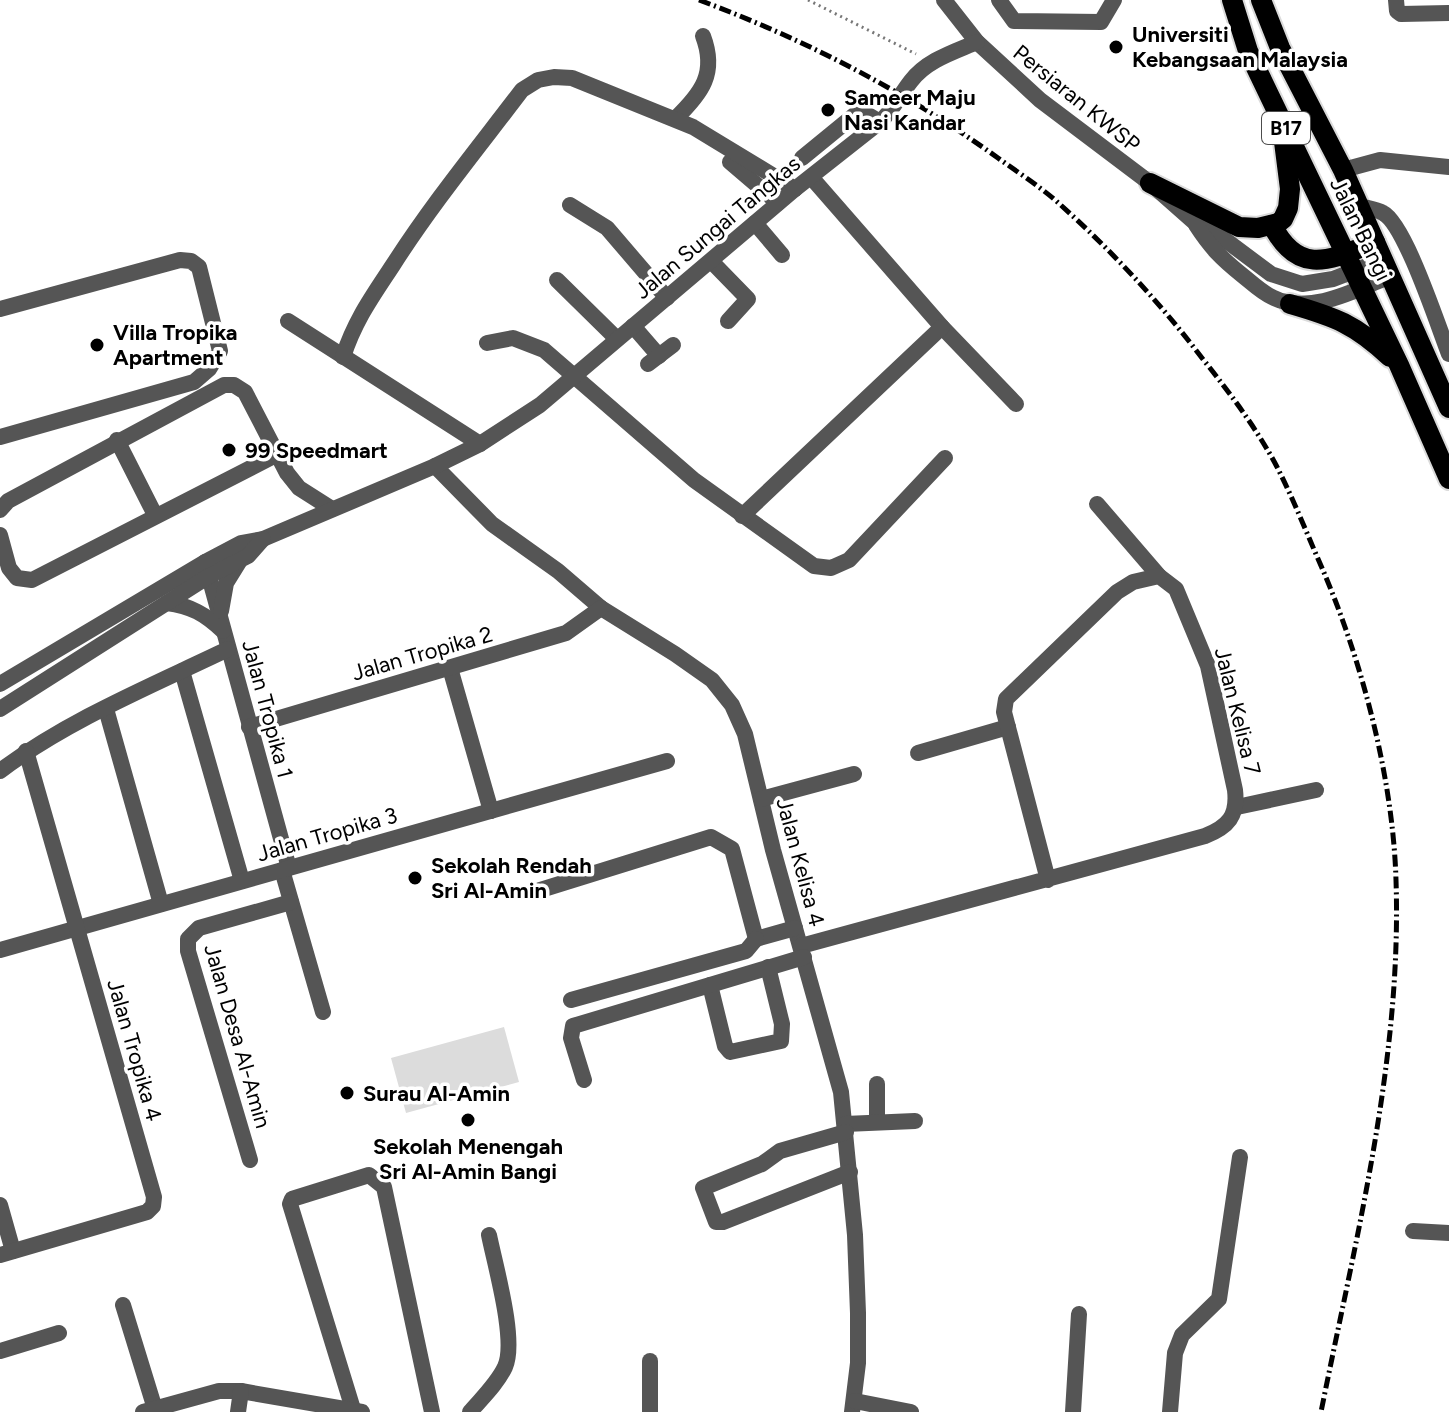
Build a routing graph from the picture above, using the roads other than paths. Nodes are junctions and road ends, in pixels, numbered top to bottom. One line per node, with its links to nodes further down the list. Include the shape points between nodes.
1 (944, 0): 9 (street, Persiaran KWSP)
2 (999, 0): 3 (street, via 1014,21 1101,22)
3 (1114, 0)
4 (1232, 0): 11 (main road, Jalan Bangi / B17, via 1248,51)
5 (1261, 0): 16 (main road, Jalan Bangi / B17)
6 (1396, 0): 7 (street, via 1401,14)
7 (1449, 13)
8 (703, 36): 10 (street, via 711,56 706,78)
9 (977, 42): 12 (street, Jalan Sungai Tangkas, via 925,67); 18 (street, Persiaran KWSP, via 1051,109)
10 (675, 119): 19 (street); 45 (street, via 572,78 538,80 522,90 370,297)
11 (1281, 119): 25 (main road, via 1290,189 1283,219); 26 (main road, Jalan Bangi / B17)
12 (880, 122): 13 (street, via 857,113); 17 (street, Jalan Sungai Tangkas)
13 (802, 158)
14 (730, 162): 20 (street)
15 (1449, 167): 16 (street, via 1380,160)
16 (1343, 170): 22 (main road, Jalan Bangi / B17)
17 (811, 177): 19 (street, Jalan Sungai Tangkas); 38 (street)
18 (1150, 183): 23 (street, Persiaran KWSP); 25 (main road, via 1239,227)
19 (795, 189): 20 (street, Jalan Sungai Tangkas)
20 (778, 203): 24 (street, Jalan Sungai Tangkas)
21 (570, 205): 32 (street, via 607,228)
22 (1359, 206): 28 (main road, Jalan Bangi / B17); 39 (street, via 1385,213 1394,224)
23 (1193, 221): 31 (street, Persiaran KWSP, via 1287,281); 33 (street, Persiaran KWSP, via 1213,251 1260,290)
24 (755, 223): 27 (street); 29 (street, Jalan Sungai Tangkas)
25 (1272, 225): 26 (main road, via 1286,247 1306,260)
26 (1346, 253): 28 (main road); 31 (main road, Jalan Bangi / B17)
27 (782, 255)
28 (1383, 259): 31 (street, Persiaran KWSP); 40 (main road, Jalan Bangi / B17)
29 (711, 261): 32 (street, Jalan Sungai Tangkas); 36 (street, via 748,299)
30 (557, 280): 41 (street)
31 (1359, 280): 33 (street, Persiaran KWSP, via 1344,295); 46 (main road, Jalan Bangi / B17)
32 (667, 298): 37 (street, Jalan Sungai Tangkas)
33 (1290, 304): 46 (main road, via 1354,326)
34 (0, 309): 50 (street, via 191,261 199,267 220,351 194,382)
35 (288, 321): 45 (street)
36 (728, 321)
37 (633, 326): 41 (street, Jalan Sungai Tangkas); 43 (street, via 653,360)
38 (942, 327): 48 (street); 61 (street)
39 (1438, 328): 40 (street); 44 (street)
40 (1417, 335): 49 (main road, Jalan Bangi / B17)
41 (617, 339): 47 (street, Jalan Sungai Tangkas)
42 (487, 343): 47 (street, via 513,338 535,345)
43 (673, 345)
44 (1449, 354)
45 (343, 357): 52 (street)
46 (1399, 365): 56 (main road, Jalan Bangi / B17)
47 (572, 377): 52 (street, Jalan Sungai Tangkas, via 540,405); 61 (street)
48 (1016, 404)
49 (1449, 408)
50 (0, 437)
51 (117, 440): 53 (street, via 224,385 234,385 245,392); 59 (street); 60 (street)
52 (474, 447): 55 (street, Jalan Sungai Tangkas)
53 (276, 455): 58 (street, via 299,488); 60 (street)
54 (945, 458): 61 (street, via 849,560 831,568 814,566)
55 (435, 466): 58 (street, Jalan Sungai Tangkas); 68 (street, Jalan Kelisa 4, via 492,524)
56 (1449, 479)
57 (1097, 504): 66 (street, Jalan Kelisa 7)
58 (332, 509): 63 (street, Jalan Sungai Tangkas)
59 (0, 510)
60 (155, 515): 62 (street, via 32,580 17,578 9,568)
61 (742, 516)
62 (0, 535)
63 (263, 539): 64 (street); 65 (street, via 241,543)
64 (240, 561): 65 (street); 69 (street, via 226,583)
65 (207, 569): 67 (street); 69 (street, Jalan Tropika 1); 72 (street)
66 (1159, 576): 76 (street, via 1117,592 1015,688 1006,699); 84 (street, Jalan Kelisa 7, via 1176,589 1208,666)
67 (167, 603): 69 (street, via 199,611); 73 (street)
68 (601, 608): 70 (street, Jalan Tropika 2, via 566,633); 83 (street, Jalan Kelisa 4, via 712,680 732,705 745,734)
69 (224, 633): 71 (street); 75 (street, Jalan Tropika 1)
70 (450, 668): 75 (street, Jalan Tropika 2); 85 (street)
71 (182, 671): 74 (street); 88 (street)
72 (1, 679): 73 (street)
73 (5, 706)
74 (106, 709): 77 (street); 91 (street)
75 (249, 727): 86 (street, Jalan Tropika 1)
76 (1008, 727): 78 (street); 87 (street)
77 (26, 751): 80 (street); 92 (street, Jalan Tropika 4)
78 (918, 753)
79 (667, 761): 85 (street, Jalan Tropika 3)
80 (0, 771)
81 (854, 774): 83 (street)
82 (1316, 790): 84 (street)
83 (761, 799): 93 (street, Jalan Kelisa 4)
84 (1237, 807): 87 (street, Jalan Kelisa 7, via 1218,831)
85 (491, 811): 86 (street, Jalan Tropika 3)
86 (286, 869): 88 (street, Jalan Tropika 3); 90 (street, Jalan Tropika 1)
87 (1048, 880): 96 (street, Jalan Kelisa 7)
88 (242, 881): 91 (street, Jalan Tropika 3)
89 (534, 892): 94 (street, via 711,837 732,849)
90 (291, 902): 100 (street, Jalan Tropika 1); 107 (street, Jalan Desa Al-Amin, via 199,928 188,939)
91 (161, 904): 92 (street, Jalan Tropika 3)
92 (78, 928): 95 (street, Jalan Tropika 3); 113 (street, Jalan Tropika 4, via 153,1206)
93 (795, 928): 94 (street); 96 (street, Jalan Kelisa 4)
94 (756, 939): 99 (street, via 746,951)
95 (0, 950)
96 (802, 951): 97 (street, Jalan Kelisa 7); 105 (street, Jalan Kelisa 4)
97 (768, 967): 98 (street, Jalan Kelisa 7); 98 (street, via 781,1041 730,1052)
98 (710, 985): 101 (street, Jalan Kelisa 7, via 573,1026 571,1038)
99 (571, 1000)
100 (323, 1012)
101 (584, 1080)
102 (877, 1084): 104 (street)
103 (915, 1121): 104 (street)
104 (877, 1122): 105 (street)
105 (846, 1128): 108 (street, Jalan Kelisa 4); 108 (street, via 780,1151 703,1188 716,1222 723,1222)
106 (1240, 1157): 129 (street, via 1219,1299 1182,1335 1175,1353)
107 (250, 1160)
108 (850, 1172): 120 (street, Jalan Kelisa 4, via 858,1313)
109 (0, 1205): 113 (street)
110 (1449, 1230): 111 (street)
111 (1413, 1231)
112 (489, 1235): 125 (street, via 509,1339 506,1365)
113 (6, 1253)
114 (123, 1305): 121 (street)
115 (1079, 1314): 128 (street)
116 (59, 1333): 117 (street)
117 (0, 1351)
118 (650, 1361): 126 (street)
119 (241, 1391): 121 (street, via 219,1391); 122 (street); 123 (street)
120 (853, 1407): 127 (street)
121 (149, 1410)
122 (358, 1411): 124 (street, via 290,1204 292,1199 369,1175 384,1187)
123 (238, 1412)
124 (432, 1412)
125 (470, 1412)
126 (650, 1412)
127 (911, 1412)
128 (1073, 1412)
129 (1170, 1412)

